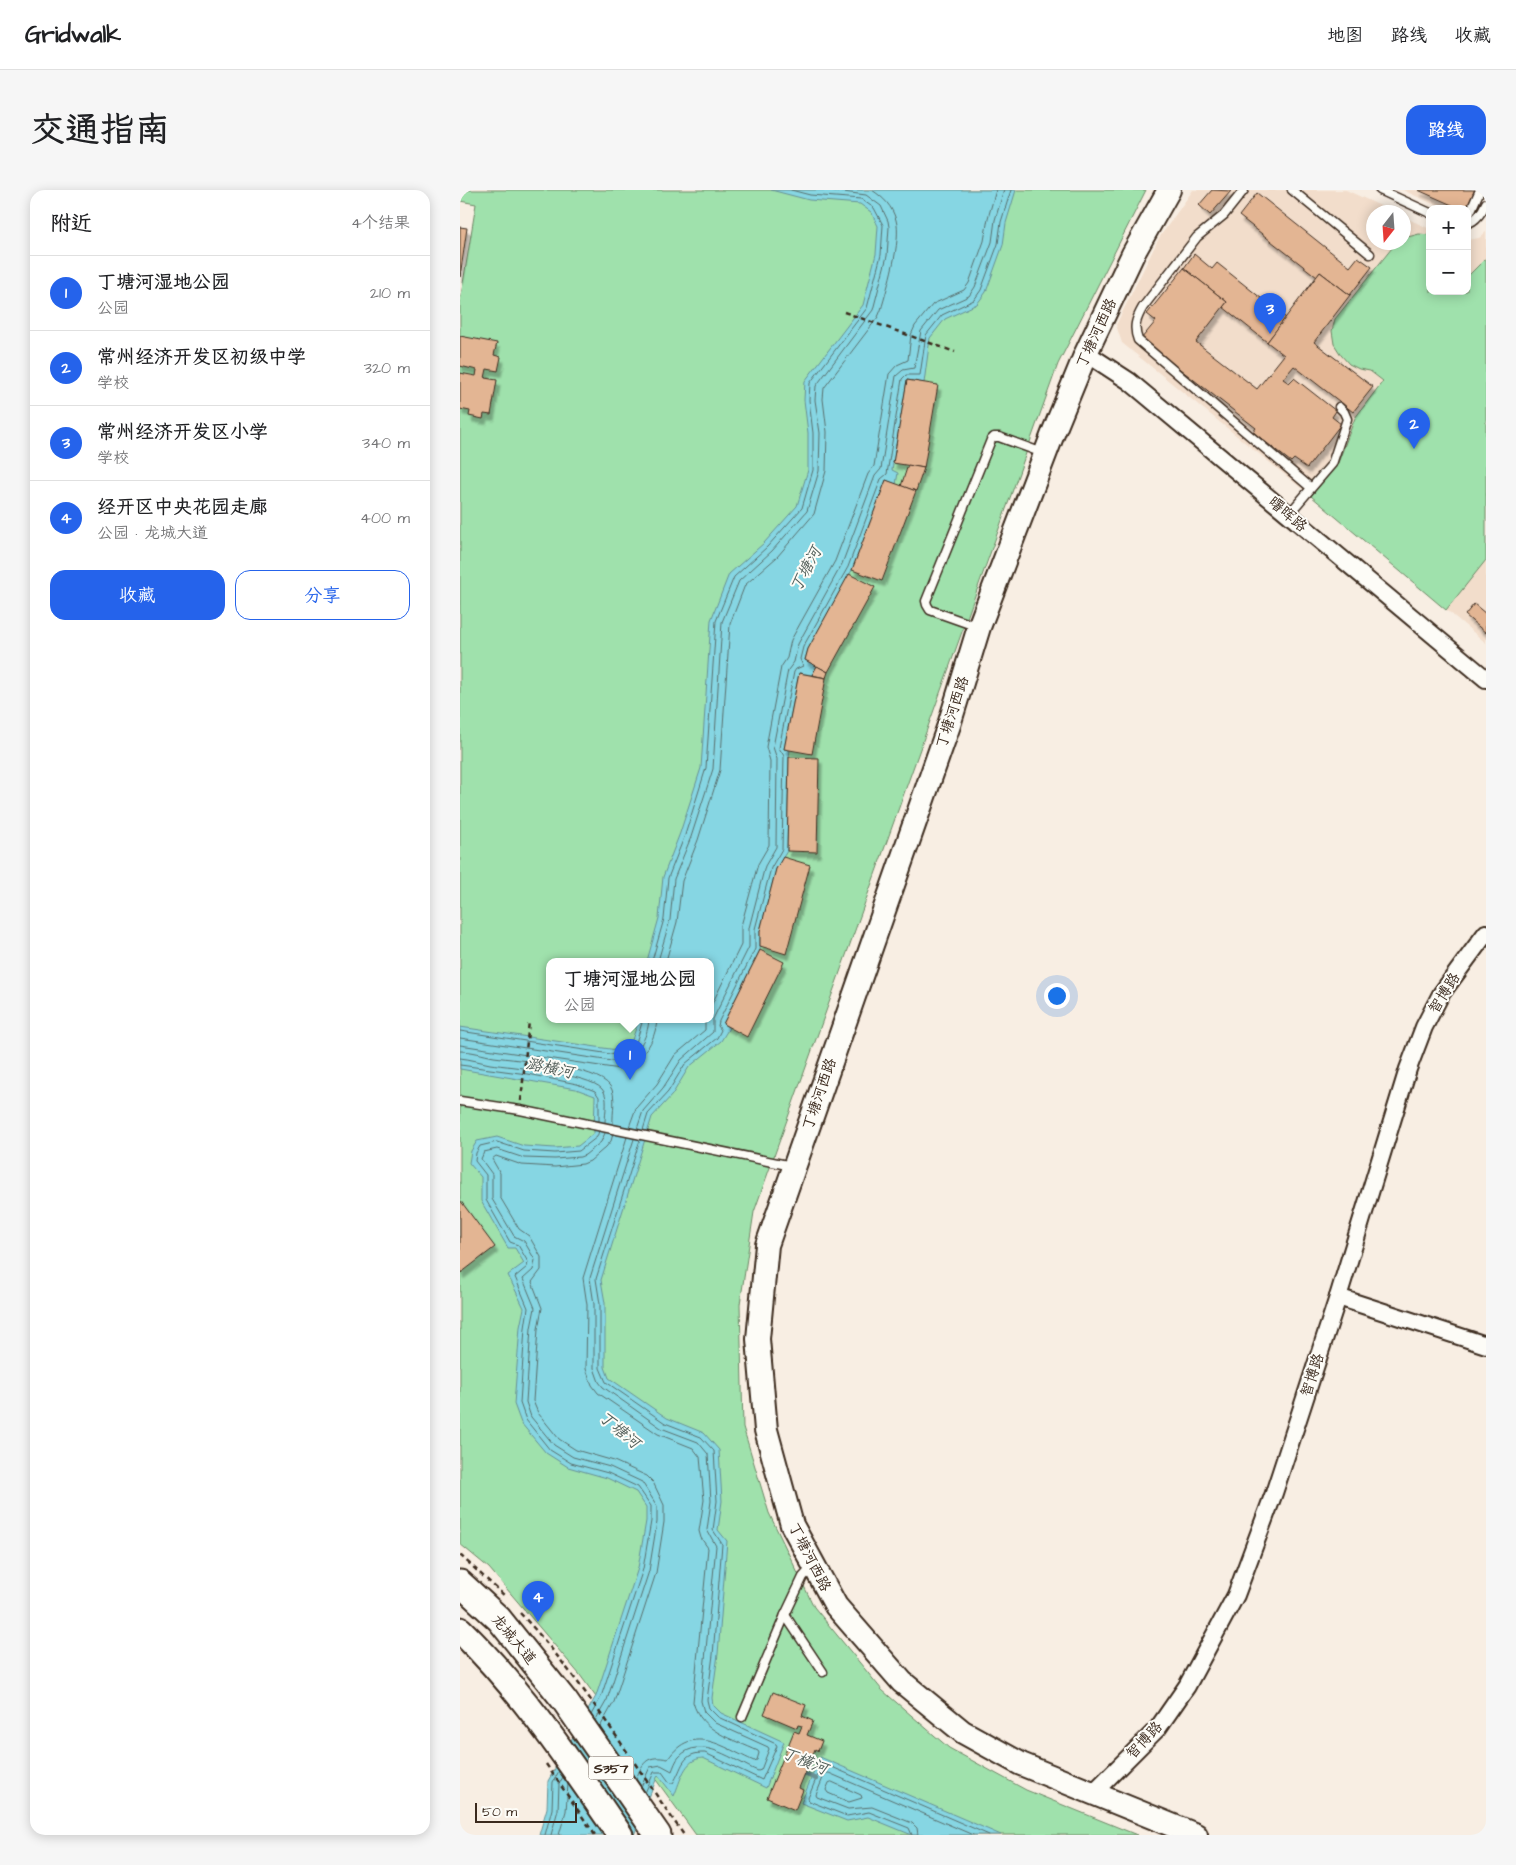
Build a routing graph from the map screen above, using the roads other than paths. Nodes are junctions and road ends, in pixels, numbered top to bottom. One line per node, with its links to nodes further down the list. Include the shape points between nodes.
1 (1169, 190): 11 (street, 丁塘河西路, via 1133,254)
2 (1244, 190): 14 (lane, via 1224,215 1197,237 1143,307 1136,318 1134,331 1138,340)
3 (1292, 190): 10 (lane)
4 (1380, 190): 7 (lane)
5 (1480, 190): 8 (lane)
6 (1486, 203): 9 (lane)
7 (1426, 211)
8 (1471, 211)
9 (1471, 222)
10 (1370, 254)
11 (1086, 353): 13 (street, 丁塘河西路); 15 (street, 曙晖路, via 1129,381)
12 (1339, 407): 14 (lane, via 1347,419 1332,464)
13 (1046, 454): 16 (street, 丁塘河西路); 16 (lane, via 994,436 926,601 930,610)
14 (1310, 487): 15 (lane)
15 (1288, 514): 17 (street, 曙晖路)
16 (980, 628): 20 (street, 丁塘河西路)
17 (1482, 674)
18 (1486, 933): 21 (street, 智博路, via 1441,994 1424,1027 1408,1069)
19 (460, 1101): 20 (lane, via 586,1123)
20 (794, 1167): 23 (street, 丁塘河西路, via 767,1245 758,1339 766,1430 792,1525)
21 (1338, 1298): 22 (street); 29 (street, 智博路, via 1274,1494 1236,1595 1187,1686 1158,1728)
22 (1486, 1345)
23 (814, 1565): 25 (lane, via 803,1577); 29 (street, 丁塘河西路, via 836,1606 902,1682 962,1732 1021,1764)
24 (460, 1583): 30 (main road, 龙城大道 / S357, via 570,1690)
25 (785, 1615): 27 (lane); 28 (lane)
26 (460, 1630): 31 (main road, S357, via 483,1652 550,1734)
27 (823, 1672)
28 (742, 1717)
29 (1093, 1793): 32 (street, 丁塘河西路)
30 (664, 1825)
31 (620, 1835)
32 (1196, 1835)

